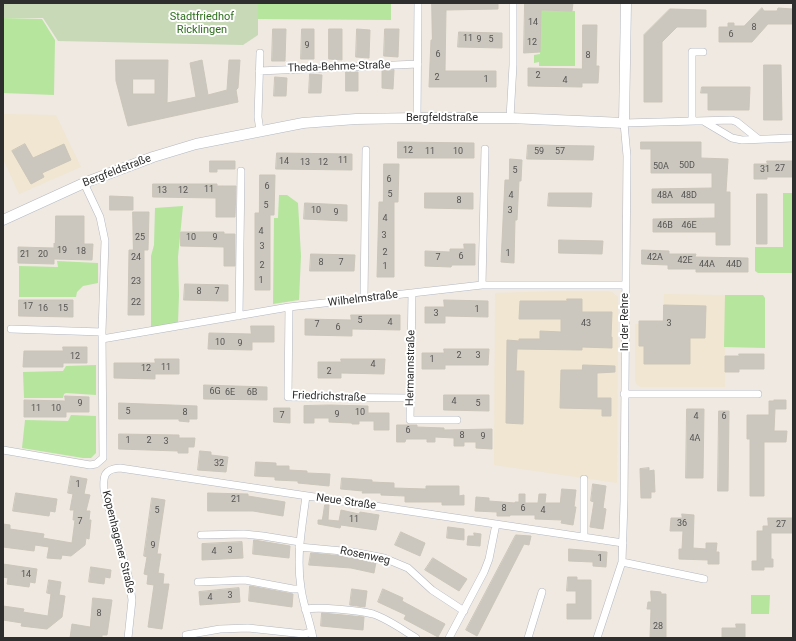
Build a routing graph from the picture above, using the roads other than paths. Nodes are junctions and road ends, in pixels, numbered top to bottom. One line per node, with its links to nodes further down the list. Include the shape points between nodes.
1 (418, 3): 6 (street)
2 (513, 3): 9 (street)
3 (626, 3): 11 (street, In der Rehre)
4 (703, 52): 10 (street, via 692,52)
5 (260, 53): 7 (street)
6 (418, 64): 7 (street, Theda-Behme-Straße); 8 (street)
7 (259, 70): 13 (street)
8 (417, 118): 9 (street, Bergfeldstraße); 13 (street, Bergfeldstraße, via 303,123)
9 (510, 118): 11 (street, Bergfeldstraße)
10 (692, 121): 11 (street); 12 (street)
11 (624, 122): 22 (street, In der Rehre, via 627,156)
12 (705, 122): 14 (street, via 732,138); 14 (street, via 732,120)
13 (260, 131): 19 (street, Bergfeldstraße, via 196,144)
14 (758, 138): 15 (street)
15 (793, 138)
16 (485, 149): 21 (street)
17 (366, 150): 24 (street)
18 (241, 171): 26 (street)
19 (84, 183): 20 (street, Bergfeldstraße); 28 (street, via 100,217 104,241)
20 (3, 220)
21 (482, 285): 22 (street, Wilhelmstraße); 23 (street, Wilhelmstraße)
22 (625, 285): 29 (street, In der Rehre)
23 (412, 293): 24 (street, Wilhelmstraße); 31 (street, Hermannstraße)
24 (364, 298): 25 (street, Wilhelmstraße)
25 (289, 308): 26 (street, Wilhelmstraße); 31 (street, Friedrichstraße, via 288,397)
26 (239, 316): 28 (street, Wilhelmstraße)
27 (11, 329): 28 (street, Wilhelmstraße)
28 (102, 335): 33 (street, via 103,458 100,462 90,465)
29 (624, 394): 30 (street); 40 (street, In der Rehre)
30 (758, 394)
31 (410, 398): 32 (street, Hermannstraße, via 410,420)
32 (457, 420)
33 (3, 450)
34 (108, 470): 36 (street, Neue Straße, via 120,468); 51 (street, Kopenhagener Straße, via 104,475 104,490 127,568 132,600)
35 (584, 479): 39 (street)
36 (306, 496): 37 (street, Neue Straße); 41 (street)
37 (496, 524): 39 (street, Neue Straße); 48 (street, via 484,572)
38 (201, 535): 41 (street, Rosenweg, via 250,535)
39 (584, 537): 40 (street, Neue Straße)
40 (623, 543): 42 (street, In der Rehre)
41 (299, 545): 45 (street); 48 (street, Rosenweg, via 384,558 408,568 432,590)
42 (622, 562): 43 (street); 55 (street, In der Rehre)
43 (704, 579)
44 (198, 582): 45 (street, via 245,580)
45 (301, 589): 47 (street)
46 (542, 592): 54 (street)
47 (305, 609): 50 (street); 52 (street, via 346,610 373,614)
48 (464, 611): 53 (street)
49 (186, 635): 50 (street, via 248,628)
50 (313, 635)
51 (128, 638)
52 (416, 638)
53 (449, 638)
54 (528, 638)
55 (597, 638)

